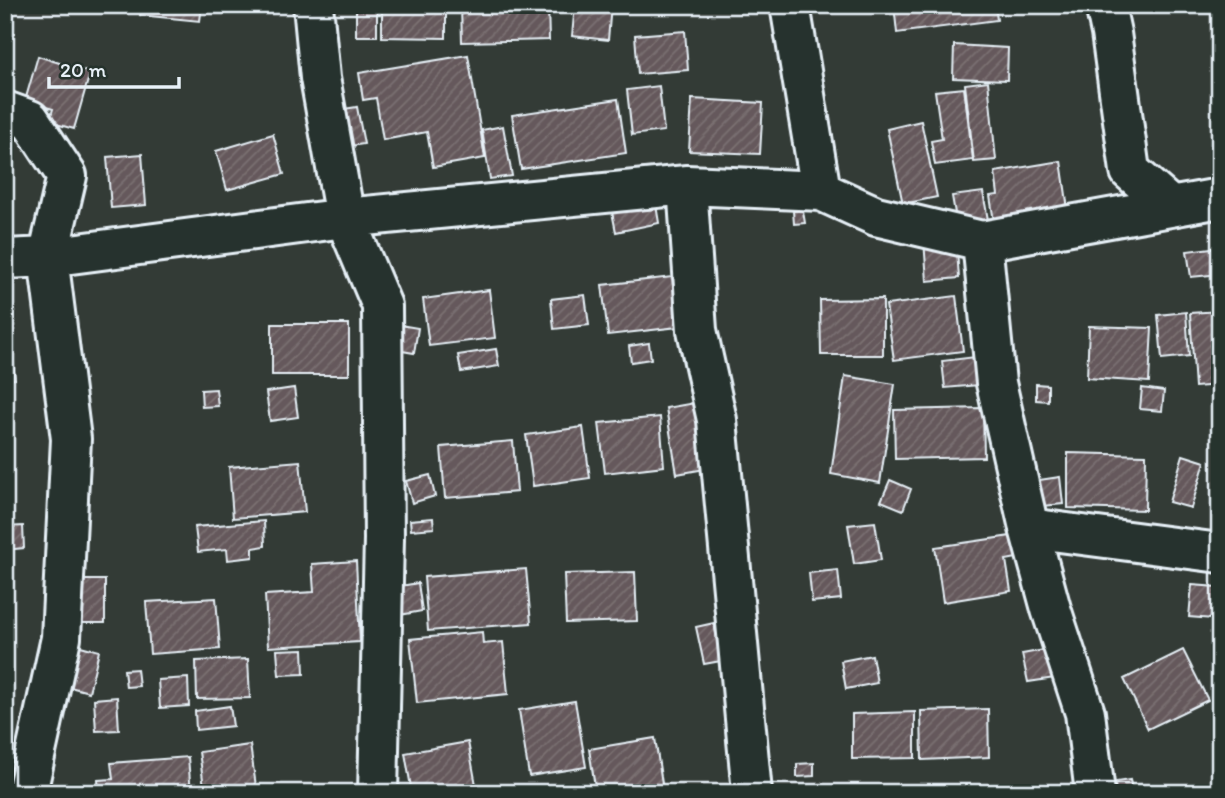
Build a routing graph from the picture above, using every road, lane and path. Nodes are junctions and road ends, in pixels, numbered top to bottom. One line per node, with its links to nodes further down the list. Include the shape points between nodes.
1 (313, 5): 9 (street, via 320,78)
2 (790, 5): 6 (street)
3 (1105, 5): 8 (street, via 1130,171)
4 (5, 111): 11 (street, via 30,120 67,176)
5 (687, 185): 6 (street); 9 (street); 17 (street, via 697,330 718,420)
6 (821, 191): 10 (street, via 876,216)
7 (1220, 198): 8 (street)
8 (1170, 206): 10 (street)
9 (345, 218): 11 (street); 16 (street, via 382,306)
10 (982, 241): 13 (street, via 996,383)
11 (48, 257): 12 (street); 15 (street, via 71,439 61,638)
12 (5, 259)
13 (1029, 528): 14 (street); 18 (street, via 1085,713)
14 (1220, 553)
15 (27, 793)
16 (379, 793)
17 (752, 793)
18 (1095, 793)

